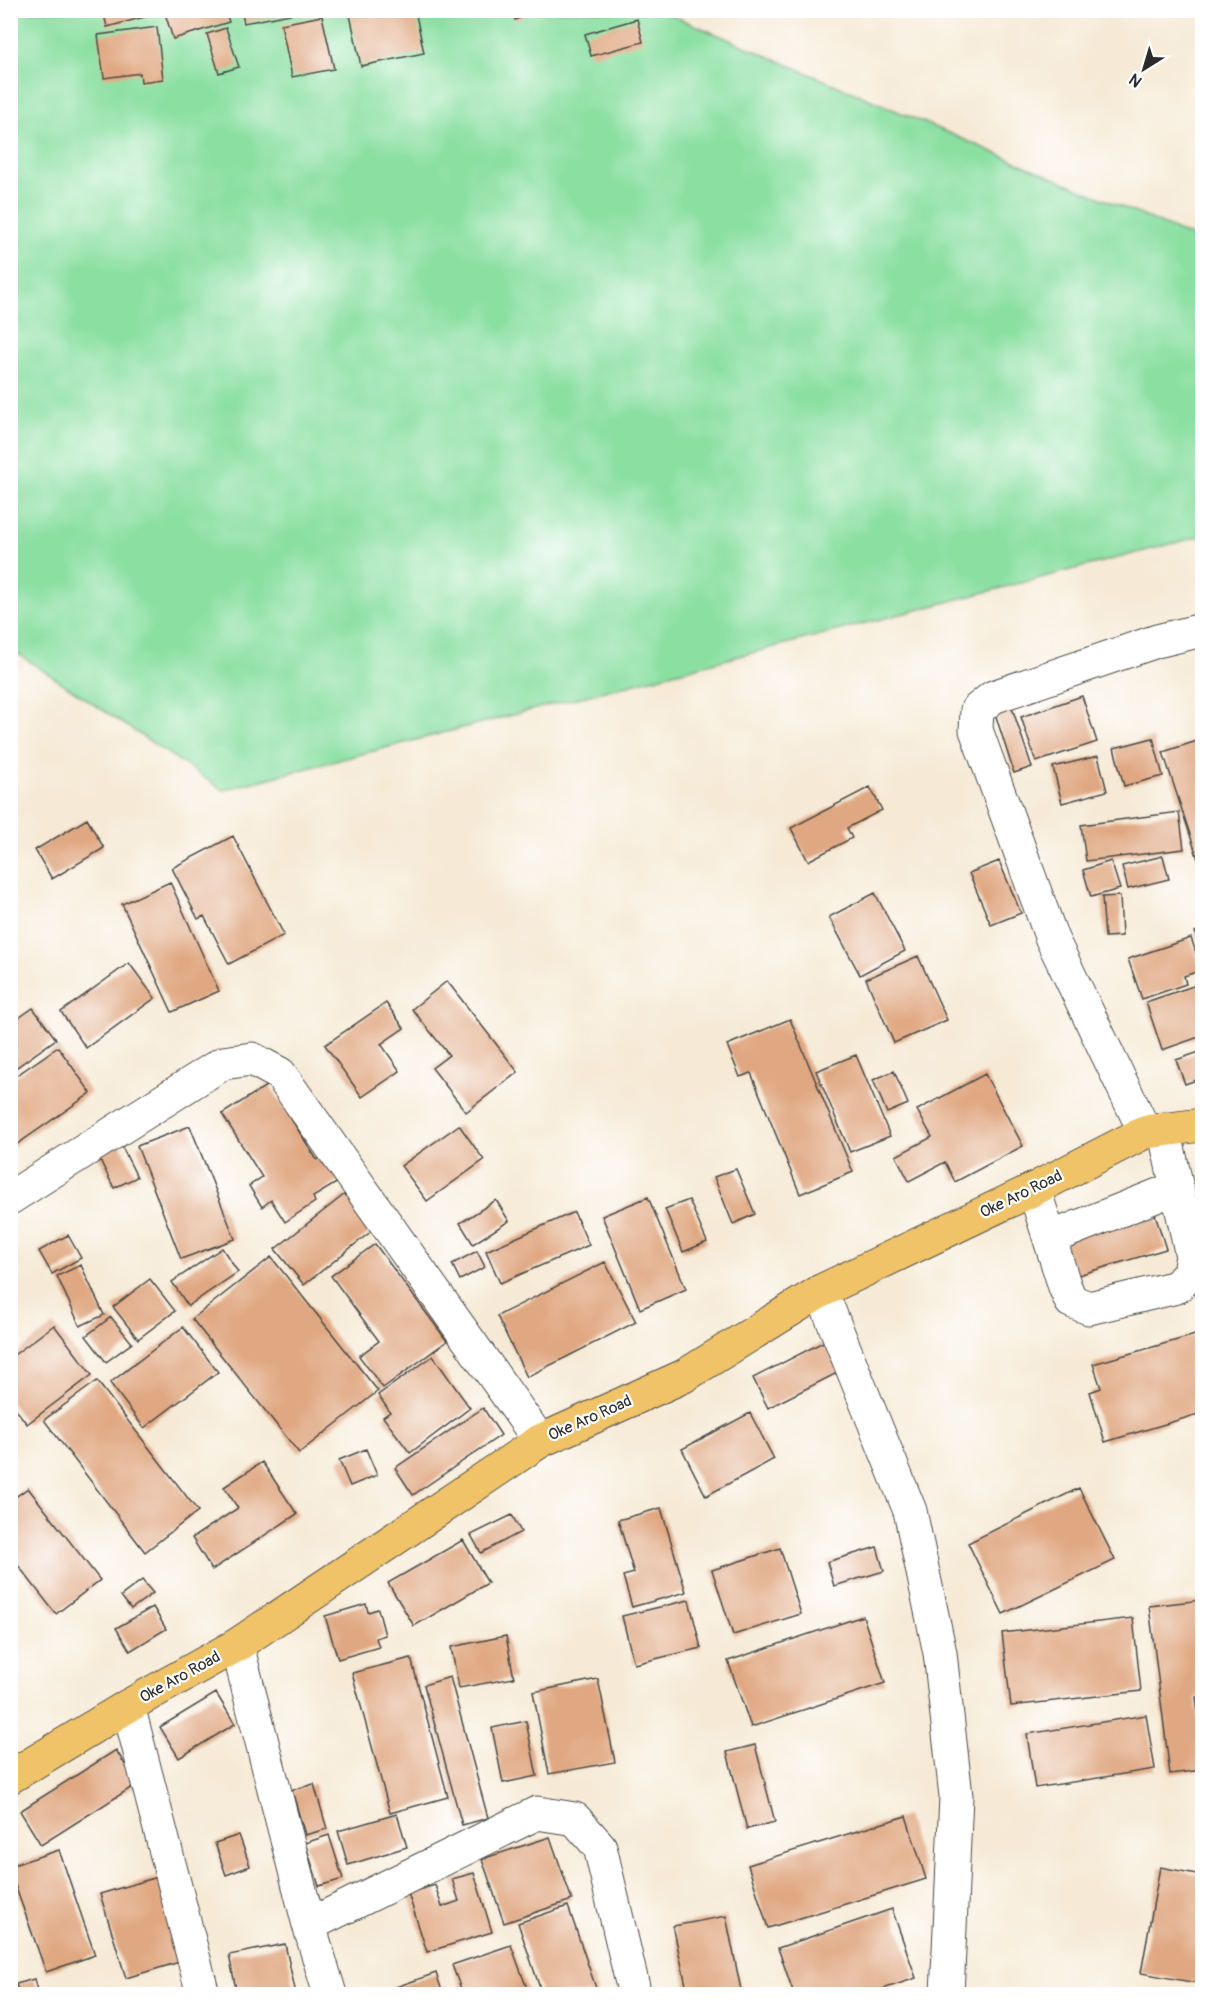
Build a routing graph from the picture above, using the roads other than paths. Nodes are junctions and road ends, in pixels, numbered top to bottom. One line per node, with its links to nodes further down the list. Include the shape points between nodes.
1 (1203, 630): 3 (street, via 1157,641 993,697 977,710 976,730 1052,939)
2 (1203, 1125): 3 (main road, Oke Aro Road)
3 (1154, 1131): 4 (street); 5 (main road, Oke Aro Road)
4 (1176, 1188): 7 (street); 7 (street, via 1192,1257 1189,1274 1177,1287 1089,1308 1071,1301)
5 (1034, 1189): 7 (street); 8 (main road, Oke Aro Road)
6 (10, 1198): 9 (street, via 223,1063 252,1059 280,1074)
7 (1050, 1238)
8 (821, 1291): 9 (main road, Oke Aro Road, via 684,1376); 17 (street, via 910,1511 940,1653 956,1796)
9 (540, 1441): 10 (main road, Oke Aro Road)
10 (237, 1645): 11 (main road, Oke Aro Road); 13 (street)
11 (128, 1706): 12 (main road, Oke Aro Road); 15 (street)
12 (10, 1778)
13 (309, 1924): 14 (street, via 537,1813 575,1819 600,1847); 16 (street)
14 (633, 1987)
15 (203, 1995)
16 (330, 1995)
17 (947, 1995)

